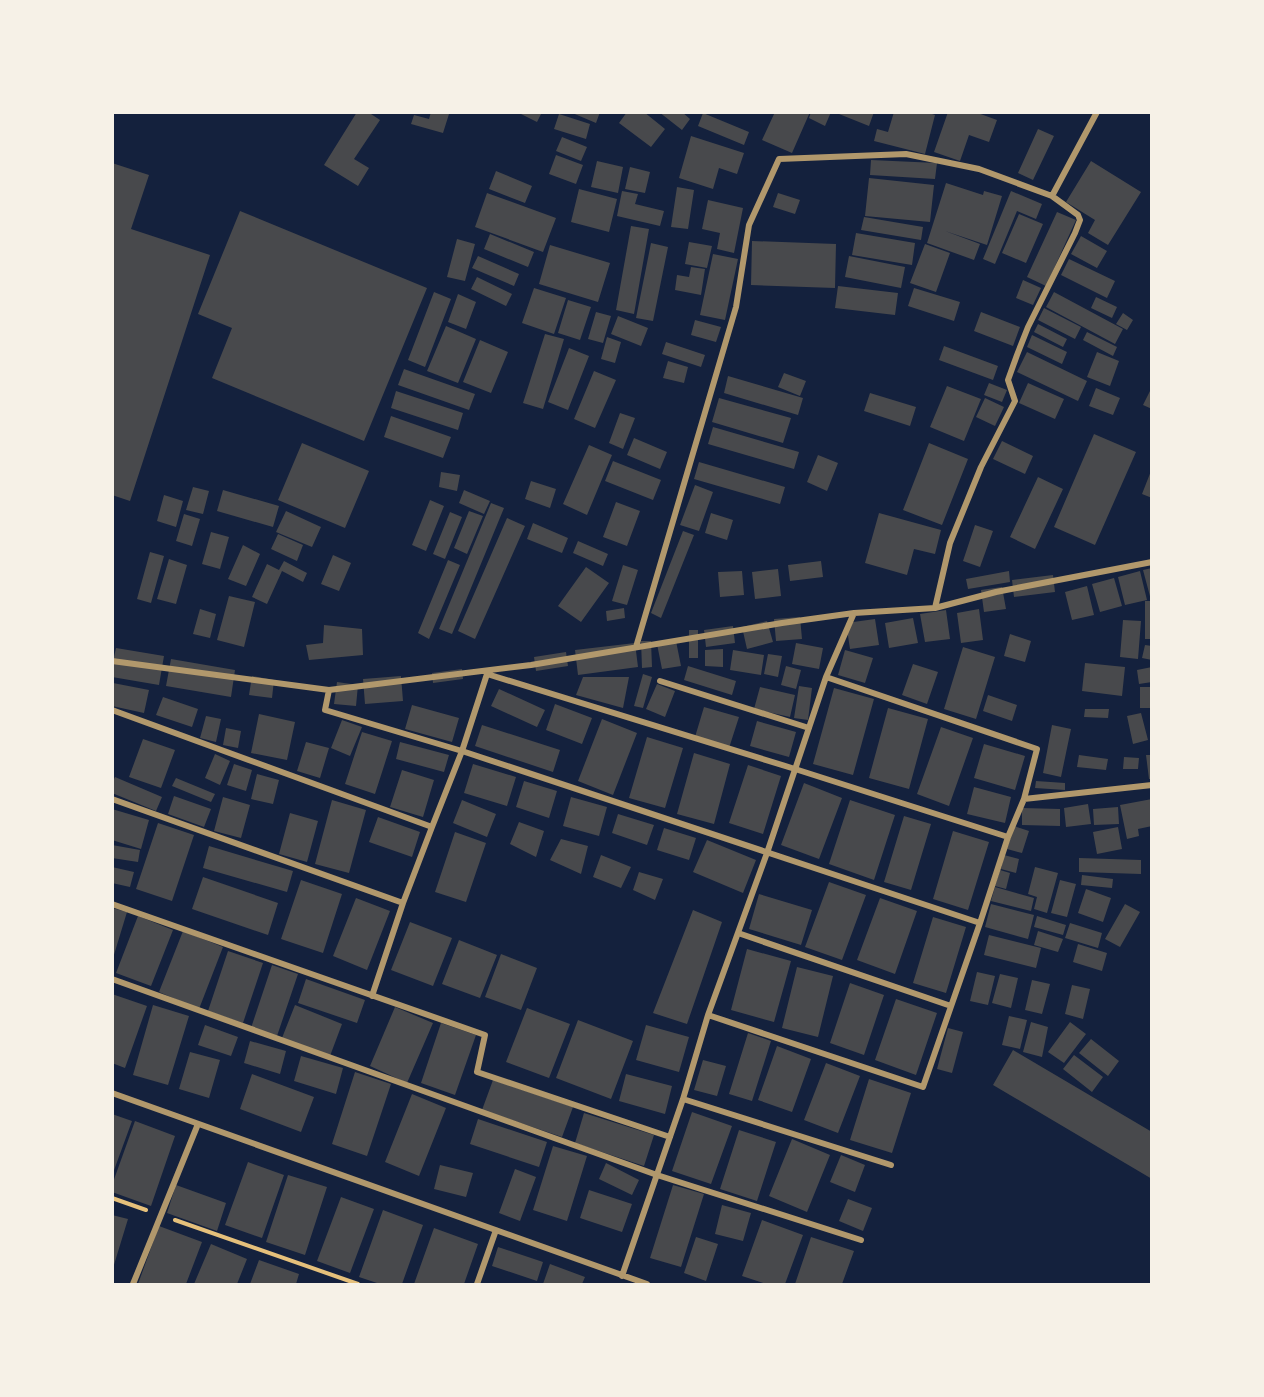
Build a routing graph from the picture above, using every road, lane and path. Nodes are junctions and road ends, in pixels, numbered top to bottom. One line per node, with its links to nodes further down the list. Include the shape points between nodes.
1 (1097, 112): 2 (street)
2 (1052, 196): 4 (street, via 1078,214 1080,220 1017,355 1008,380 1015,401 981,467 950,543); 6 (street, via 980,169 906,154 779,159 749,225 736,308)
3 (1152, 562): 4 (street, via 996,592)
4 (935, 608): 5 (street)
5 (854, 613): 6 (street); 10 (street)
6 (636, 647): 8 (street)
7 (112, 661): 12 (street)
8 (494, 670): 9 (street); 12 (street)
9 (487, 674): 15 (street); 16 (street)
10 (826, 677): 14 (street); 19 (street, via 1037,749)
11 (660, 681): 14 (street)
12 (329, 690): 15 (street, via 325,710)
13 (112, 710): 20 (street)
14 (809, 728): 16 (street)
15 (462, 751): 20 (street); 22 (street)
16 (795, 769): 21 (street); 22 (street)
17 (1152, 785): 19 (street)
18 (112, 799): 23 (street)
19 (1024, 799): 21 (street)
20 (432, 827): 23 (street)
21 (1008, 837): 25 (street)
22 (767, 853): 25 (street); 26 (street)
23 (403, 903): 28 (street)
24 (112, 904): 28 (street)
25 (980, 923): 29 (street)
26 (738, 933): 29 (street); 30 (street)
27 (112, 979): 36 (street)
28 (372, 996): 34 (street, via 485,1035 477,1072)
29 (951, 1006): 30 (street, via 923,1086)
30 (708, 1015): 32 (street)
31 (112, 1093): 33 (street)
32 (683, 1099): 34 (street); 35 (street)
33 (198, 1124): 38 (street); 39 (street)
34 (670, 1137): 36 (street)
35 (891, 1165)
36 (657, 1175): 40 (street); 41 (street)
37 (112, 1198): 38 (path)
38 (162, 1216): 42 (street); 43 (path)
39 (496, 1230): 41 (street); 44 (street)
40 (861, 1240)
41 (622, 1276): 45 (street)
42 (133, 1284)
43 (358, 1284)
44 (477, 1284)
45 (647, 1284)

